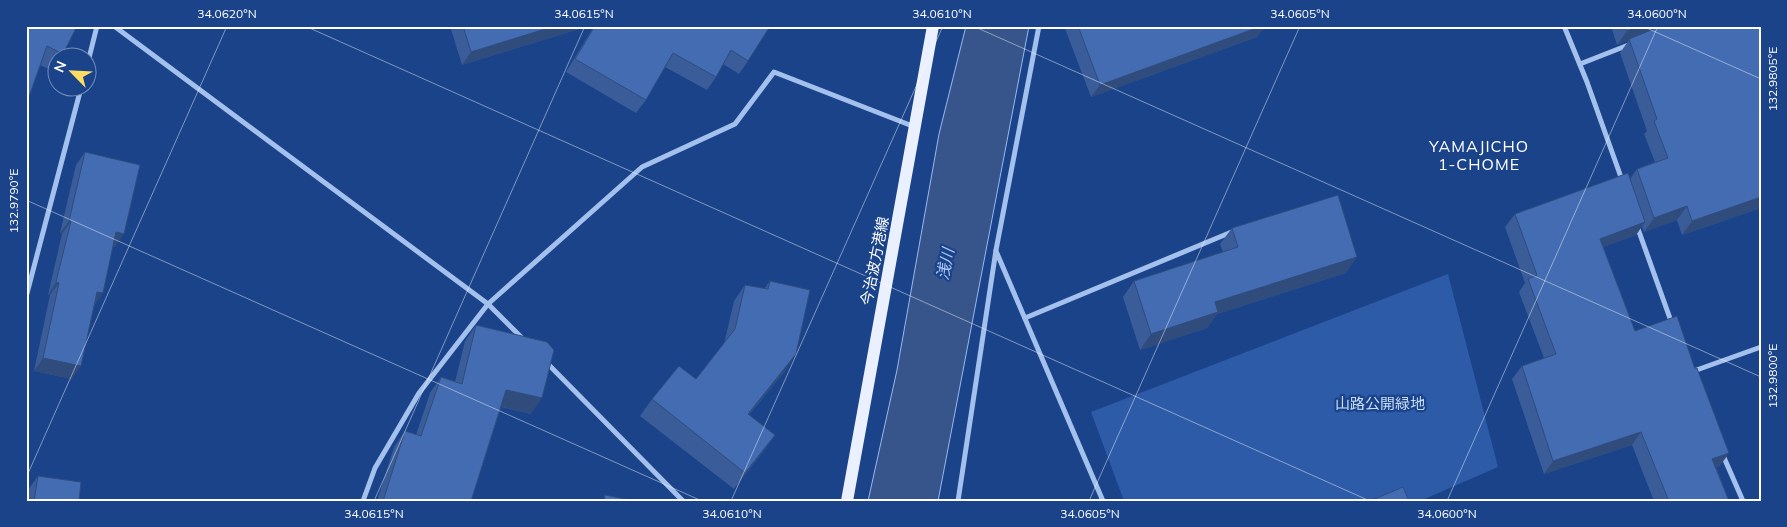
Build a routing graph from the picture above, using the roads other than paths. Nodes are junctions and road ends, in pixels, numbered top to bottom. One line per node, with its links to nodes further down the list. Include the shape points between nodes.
1 (97, 26): 7 (street)
2 (114, 26): 16 (street)
3 (933, 26): 10 (main road, 今治波方港線)
4 (1039, 26): 14 (street)
5 (1564, 26): 8 (street)
6 (1641, 40): 8 (street)
7 (92, 48)
8 (1580, 64): 11 (street)
9 (78, 98): 15 (street)
10 (916, 128): 16 (street, via 774,72 734,124 642,167); 28 (main road, 今治波方港線)
11 (1623, 185)
12 (1636, 223): 18 (street)
13 (1241, 228): 17 (street)
14 (996, 250): 17 (street); 29 (street)
15 (26, 297)
16 (488, 304): 19 (street); 26 (street, via 419,394 375,468)
17 (1025, 318): 30 (street)
18 (1672, 326)
19 (530, 346)
20 (1761, 346): 23 (street)
21 (544, 360): 27 (street)
22 (1685, 364): 23 (street)
23 (1689, 373): 24 (street)
24 (1692, 382)
25 (1720, 446): 31 (street)
26 (363, 501)
27 (684, 501)
28 (847, 501)
29 (958, 501)
30 (1103, 501)
31 (1742, 501)

